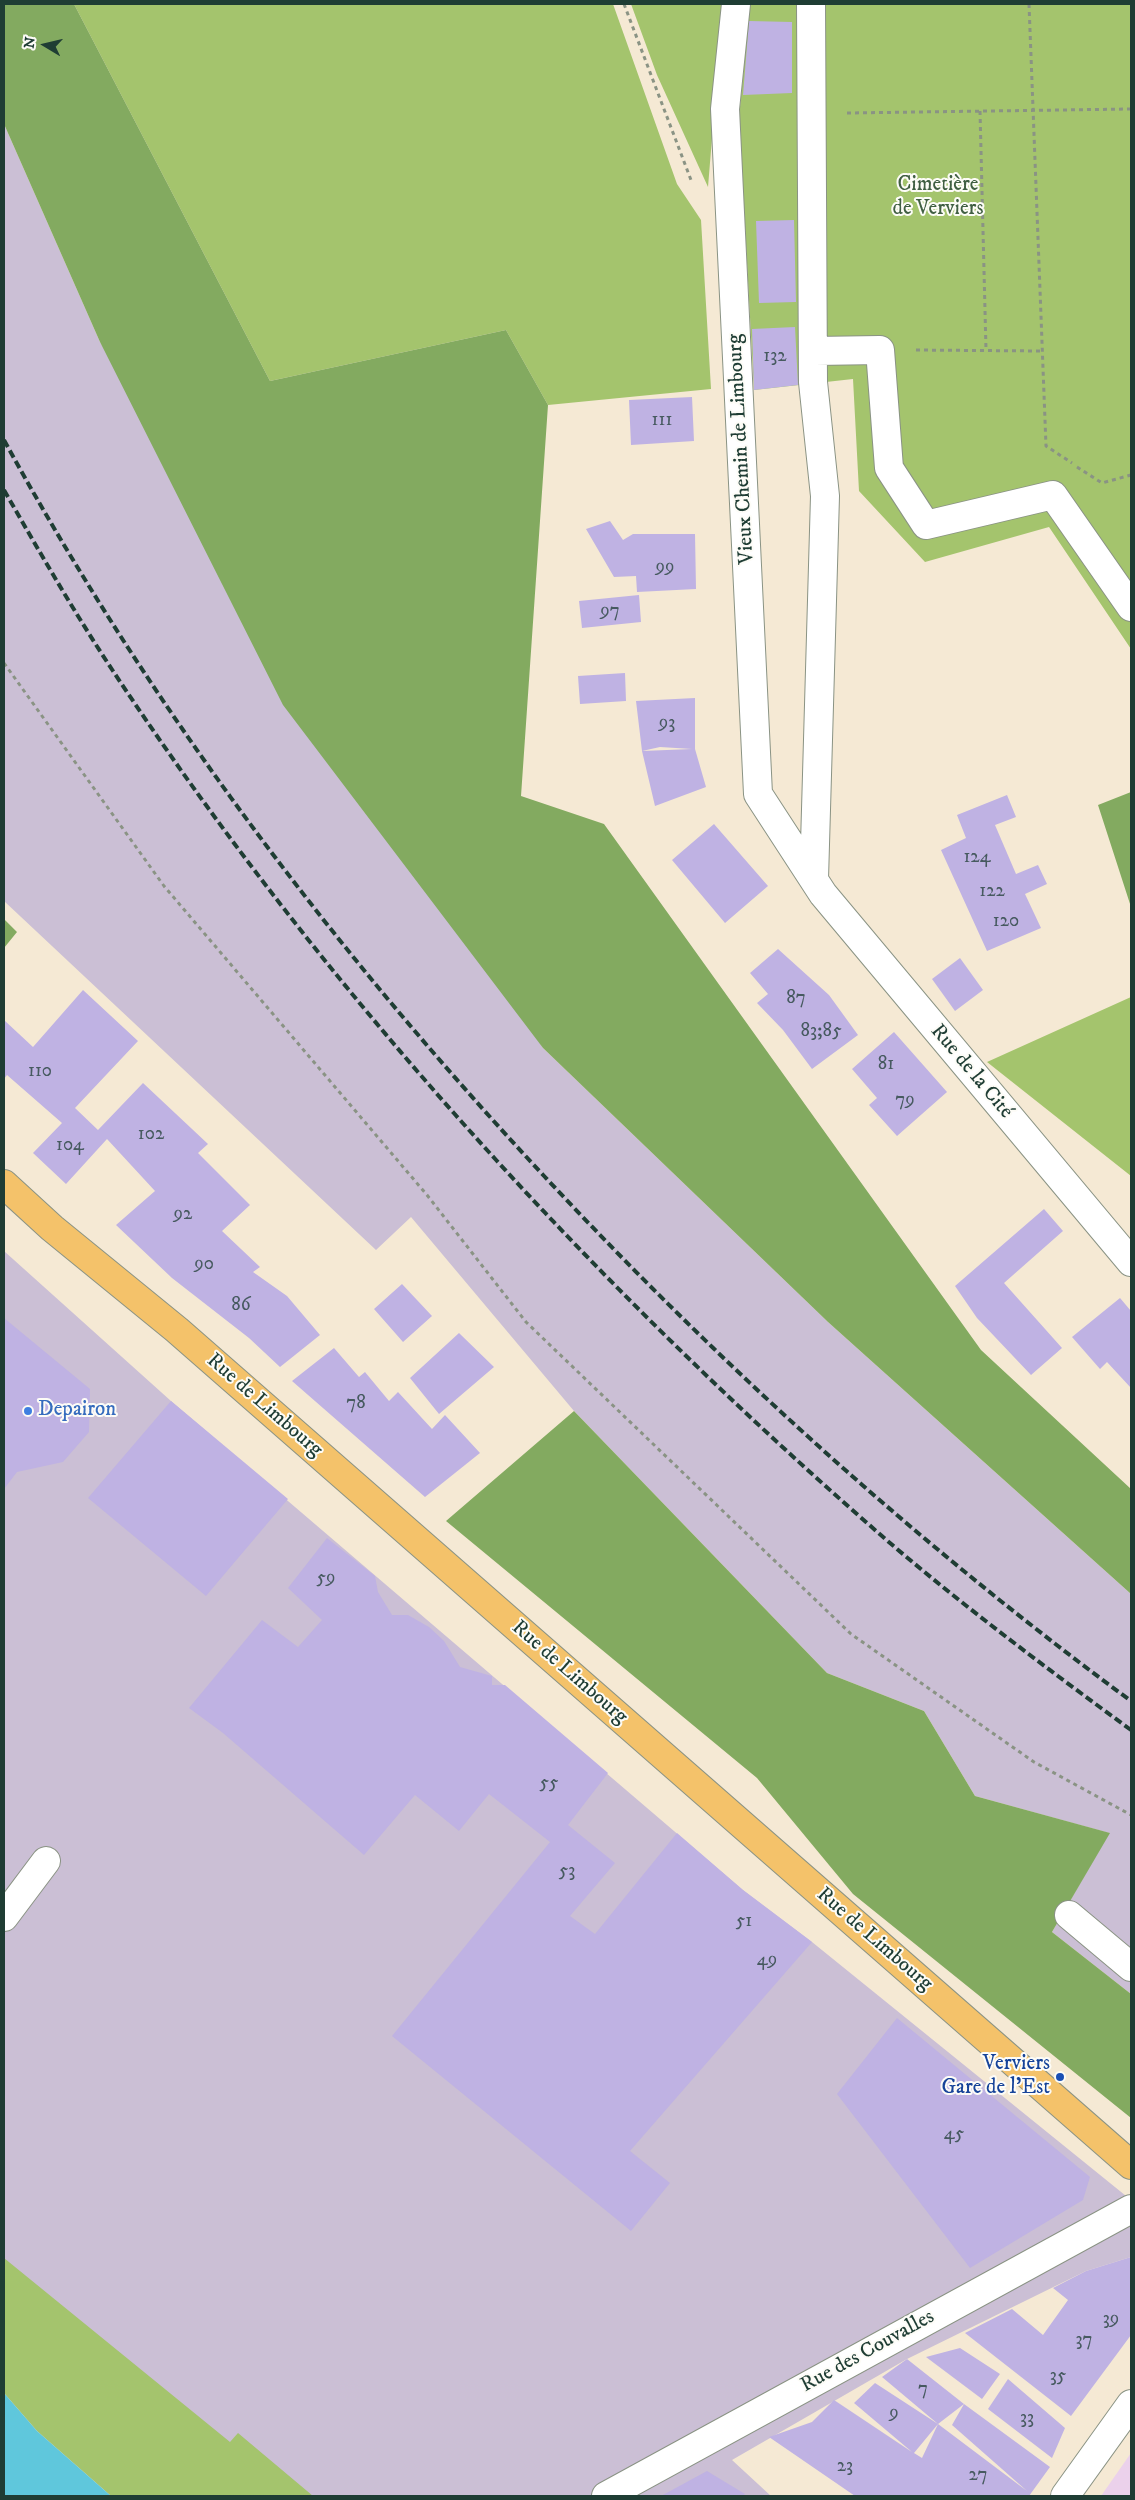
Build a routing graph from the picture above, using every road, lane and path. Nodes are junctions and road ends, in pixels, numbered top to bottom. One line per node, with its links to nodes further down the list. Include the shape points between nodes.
1 (624, 4): 9 (path)
2 (736, 4): 17 (street, Vieux Chemin de Limbourg, via 726,109 758,794)
3 (811, 4): 8 (street)
4 (1029, 4): 6 (path)
5 (1131, 109): 6 (path)
6 (1033, 110): 7 (path); 13 (path)
7 (980, 111): 8 (path); 11 (path)
8 (811, 114): 12 (street)
9 (692, 181)
10 (880, 350): 11 (path); 12 (street); 15 (street, via 889,468 926,525 1053,495)
11 (986, 350): 13 (path)
12 (815, 351): 17 (street, via 813,382 825,496)
13 (1042, 351): 14 (path, via 1046,446 1102,483)
14 (1131, 475)
15 (1131, 607)
16 (4, 662): 20 (path, via 164,886 427,1195 526,1322 851,1634 1034,1762)
17 (814, 879): 19 (street, Rue de la Cité, via 823,894)
18 (4, 1184): 25 (main road, Rue de Limbourg, via 52,1228 177,1330)
19 (1131, 1262)
20 (1131, 1815)
21 (46, 1861): 23 (street)
22 (1069, 1915): 24 (street)
23 (4, 1918)
24 (1131, 1967)
25 (1131, 2165)
26 (1131, 2209): 28 (street, Rue des Couvalles)
27 (1131, 2404): 29 (street)
28 (606, 2496)
29 (1066, 2496)

